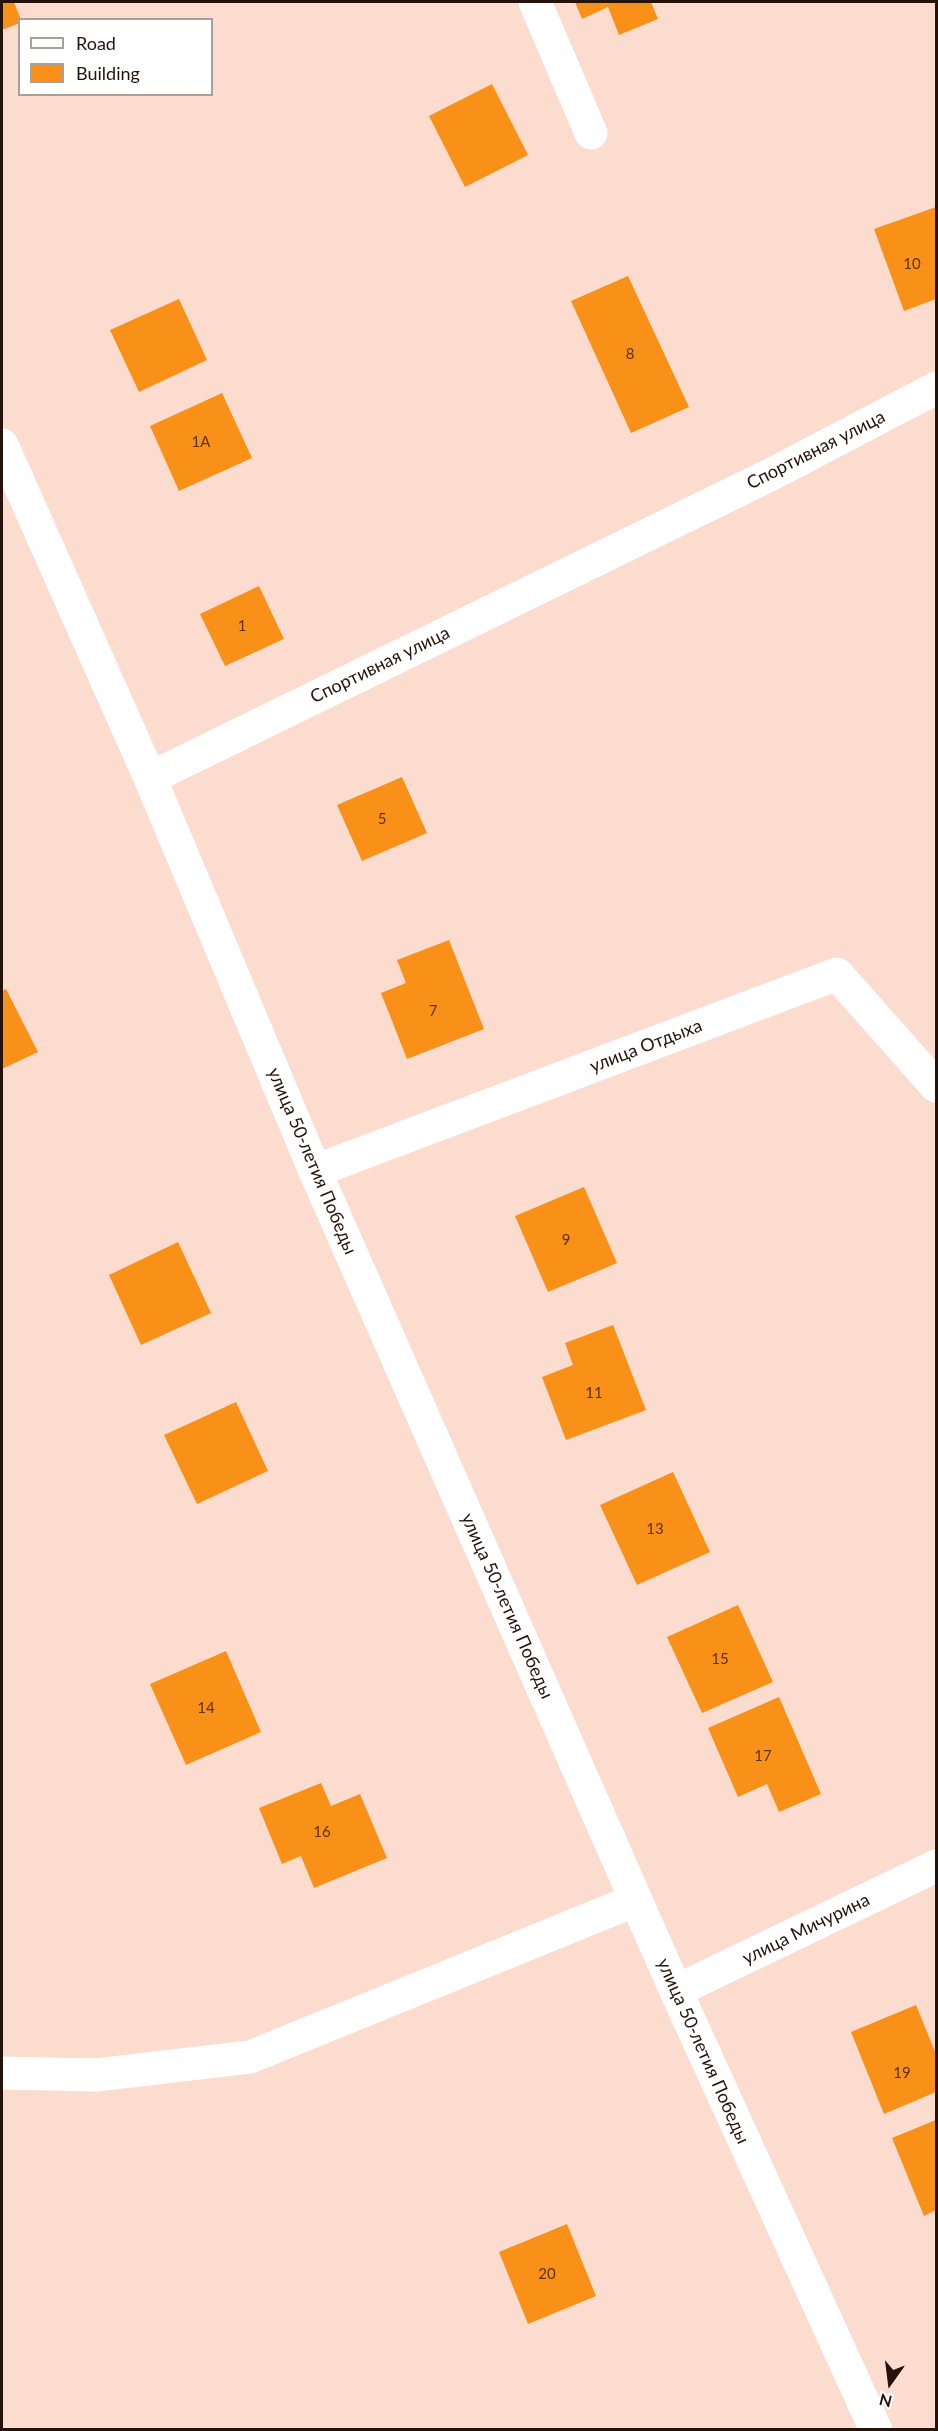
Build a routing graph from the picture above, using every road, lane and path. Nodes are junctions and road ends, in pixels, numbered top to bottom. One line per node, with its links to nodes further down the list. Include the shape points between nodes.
1 (535, 2): 2 (street)
2 (591, 133)
3 (936, 388): 5 (street, Спортивная улица, via 772,474)
4 (2, 445): 5 (street)
5 (150, 778): 7 (street, улица 50-летия Победы)
6 (936, 1086): 7 (street, улица Отдыха, via 837,974)
7 (315, 1171): 9 (street, улица 50-летия Победы)
8 (936, 1866): 10 (street, улица Мичурина)
9 (636, 1900): 10 (street, улица 50-летия Победы); 11 (street, via 250,2056 96,2075)
10 (676, 1991): 12 (street, улица 50-летия Победы)
11 (2, 2073)
12 (876, 2430)

